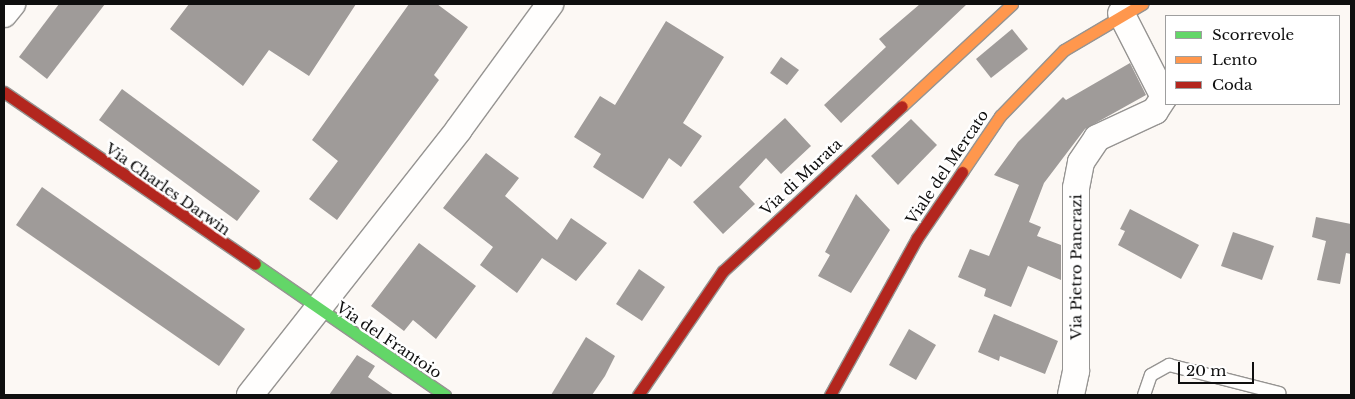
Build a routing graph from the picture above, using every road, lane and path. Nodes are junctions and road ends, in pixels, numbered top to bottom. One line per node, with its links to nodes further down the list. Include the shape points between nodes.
1 (12, 4): 5 (street)
2 (550, 4): 7 (street, via 459,128)
3 (1012, 4): 11 (street, Via di Murata, via 723,271)
4 (1132, 8): 12 (street, Viale del Mercato, via 1064,50 1000,116 917,238); 13 (street, Via Pietro Pancrazi, via 1164,98 1155,111 1097,138 1081,162 1076,188 1076,371)
5 (4, 14)
6 (4, 92): 7 (street, Via Charles Darwin)
7 (316, 310): 9 (street); 10 (street, Via del Frantoio)
8 (1279, 393): 14 (lane, via 1169,365 1151,374)
9 (250, 395)
10 (445, 395)
11 (638, 395)
12 (830, 395)
13 (1071, 395)
14 (1144, 395)

